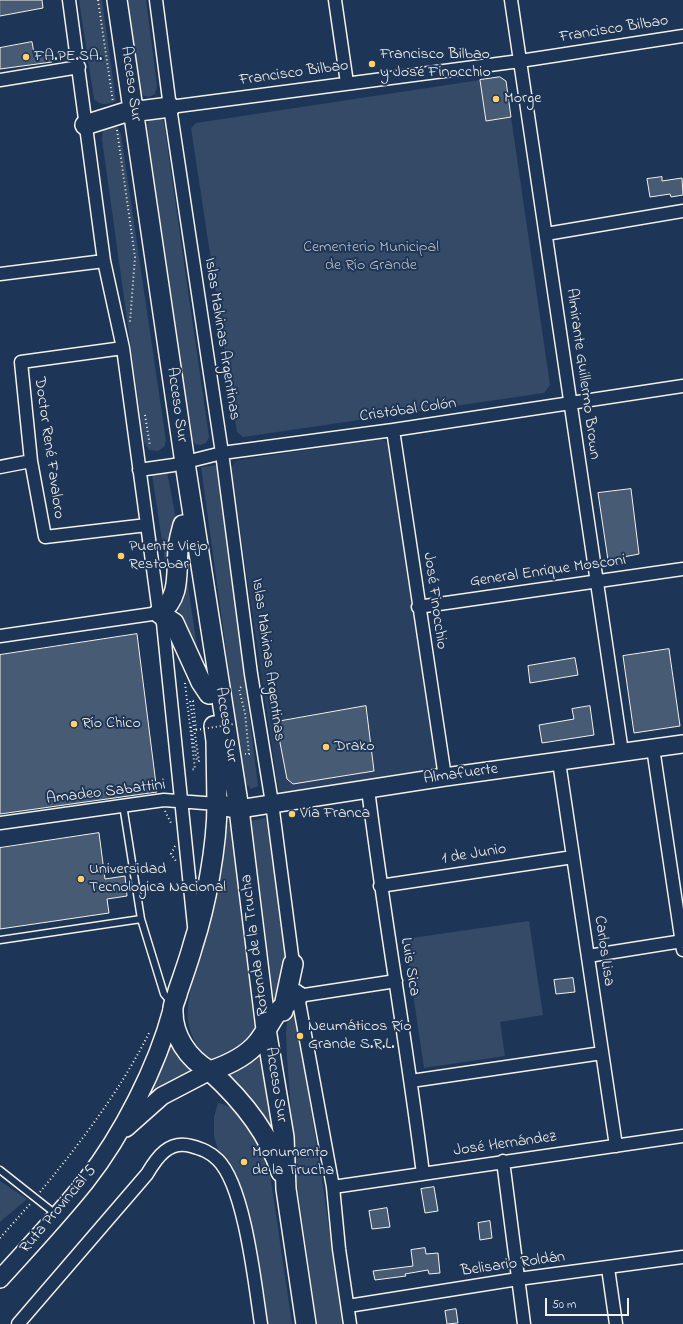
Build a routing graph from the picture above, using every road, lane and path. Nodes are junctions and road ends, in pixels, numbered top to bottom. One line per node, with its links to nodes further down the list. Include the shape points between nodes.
1 (70, 0): 10 (street)
2 (98, 0): 14 (path)
3 (107, 0): 14 (main road, Acceso Sur)
4 (117, 0): 14 (main road, Acceso Sur)
5 (156, 0): 13 (street, Islas Malvinas Argentinas)
6 (335, 0): 12 (street)
7 (511, 0): 9 (street, Almirante Guillermo Brown)
8 (683, 36): 9 (street, Francisco Bilbao)
9 (520, 61): 12 (street, Francisco Bilbao); 17 (street, Almirante Guillermo Brown)
10 (79, 67): 11 (street); 15 (street)
11 (0, 80)
12 (347, 83): 13 (street, Francisco Bilbao)
13 (170, 107): 14 (main road); 27 (street, Islas Malvinas Argentinas)
14 (124, 114): 15 (main road); 20 (path, via 135,257); 29 (main road, Acceso Sur)
15 (85, 125): 18 (street)
16 (683, 211): 17 (street)
17 (546, 234): 23 (street, Almirante Guillermo Brown)
18 (104, 261): 19 (street); 21 (street)
19 (0, 274)
20 (131, 329)
21 (123, 348): 28 (street, Doctor René Favaloro, via 21,362); 31 (street)
22 (683, 386): 23 (street, Cristóbal Colón)
23 (570, 403): 25 (street, Cristóbal Colón); 35 (street, Almirante Guillermo Brown)
24 (145, 414): 26 (path)
25 (393, 430): 27 (street, Cristóbal Colón); 36 (street, José Finocchio)
26 (150, 446)
27 (222, 453): 29 (street, Cristóbal Colón); 50 (street, Islas Malvinas Argentinas, via 251,674)
28 (31, 461): 30 (street); 32 (street, Doctor René Favaloro, via 45,537)
29 (180, 464): 31 (street, Cristóbal Colón); 33 (main road, Acceso Sur); 53 (main road, Acceso Sur)
30 (0, 467)
31 (139, 470): 32 (street)
32 (147, 525): 37 (street)
33 (183, 525): 37 (main road, via 178,548 178,578 175,590 168,607); 39 (main road, Acceso Sur)
34 (683, 569): 35 (street, General Enrique Mosconi)
35 (596, 582): 36 (street, General Enrique Mosconi); 43 (street, Almirante Guillermo Brown)
36 (418, 607): 46 (street, José Finocchio)
37 (159, 613): 38 (street); 39 (main road, via 174,623); 45 (street, via 163,623)
38 (0, 634)
39 (209, 694): 51 (main road, Acceso Sur, via 216,741)
40 (234, 724): 45 (path, bridge, via 196,730 193,701 190,701 199,761 188,712 195,769)
41 (683, 744): 42 (street, Almafuerte)
42 (653, 748): 43 (street, Almafuerte); 63 (street)
43 (622, 752): 44 (street, Almafuerte)
44 (559, 762): 46 (street, Almafuerte); 57 (street, Carlos Lisa)
45 (179, 772): 49 (street)
46 (445, 776): 47 (street, Almafuerte)
47 (368, 789): 50 (street, Almafuerte); 59 (street, Luis Sica)
48 (164, 800): 49 (street, Amadeo Sabattini); 52 (street, Amadeo Sabattini); 55 (path, via 164,810)
49 (182, 801): 51 (street, Amadeo Sabattini); 62 (street)
50 (272, 803): 53 (street, Almafuerte); 65 (street, Islas Malvinas Argentinas)
51 (217, 804): 53 (main road); 62 (main road, via 216,832)
52 (123, 805): 54 (street, Amadeo Sabattini); 60 (lane)
53 (239, 809): 69 (main road, Rotonda de la Trucha)
54 (0, 823)
55 (174, 827)
56 (175, 839): 58 (path, via 176,846 171,854)
57 (573, 857): 59 (street, 1 de Junio); 64 (street, Carlos Lisa)
58 (177, 862)
59 (380, 886): 66 (street, Luis Sica)
60 (141, 918): 61 (lane); 68 (lane, via 164,994)
61 (0, 940)
62 (194, 943): 68 (main road)
63 (683, 944): 64 (street)
64 (588, 956): 71 (street, Carlos Lisa)
65 (293, 964): 67 (main road)
66 (396, 981): 67 (street); 73 (street, Luis Sica)
67 (291, 1000): 69 (main road, via 275,1013); 74 (main road, via 278,1036); 81 (street)
68 (174, 1006): 72 (main road, via 178,1035 185,1048 197,1063); 76 (street, Ruta Provincial 5, via 166,1033 145,1081)
69 (266, 1029): 72 (main road, Rotonda de la Trucha, via 257,1042 239,1059); 74 (main road, Acceso Sur)
70 (150, 1031): 83 (path, via 137,1058 107,1105)
71 (602, 1054): 73 (street); 77 (street, Carlos Lisa)
72 (210, 1071): 76 (street, Ruta Provincial 5, via 162,1096); 82 (main road, Acceso Sur, via 236,1094 249,1111 272,1151)
73 (411, 1081): 80 (street, Luis Sica)
74 (277, 1095): 82 (main road, Acceso Sur, via 284,1137)
75 (683, 1136): 77 (street, José Hernández)
76 (114, 1139): 84 (street, Ruta Provincial 5, via 86,1180)
77 (616, 1146): 78 (street, José Hernández)
78 (503, 1161): 80 (street, José Hernández); 89 (street)
79 (0, 1170): 83 (lane)
80 (423, 1174): 81 (street, José Hernández)
81 (332, 1187): 90 (street)
82 (286, 1188): 93 (main road, Acceso Sur)
83 (36, 1197): 84 (lane); 85 (path)
84 (57, 1215): 88 (street, Ruta Provincial 5)
85 (0, 1238)
86 (683, 1257): 87 (street, Belisario Roldán)
87 (608, 1268): 89 (street, Belisario Roldán); 96 (street)
88 (0, 1279)
89 (518, 1279): 90 (street, Belisario Roldán); 95 (street)
90 (348, 1306): 94 (street)
91 (18, 1324): 92 (street, via 138,1185 156,1160 165,1150 177,1145 205,1150 219,1160 228,1174 245,1226)
92 (261, 1324)
93 (306, 1324)
94 (350, 1324)
95 (524, 1324)
96 (616, 1324)

